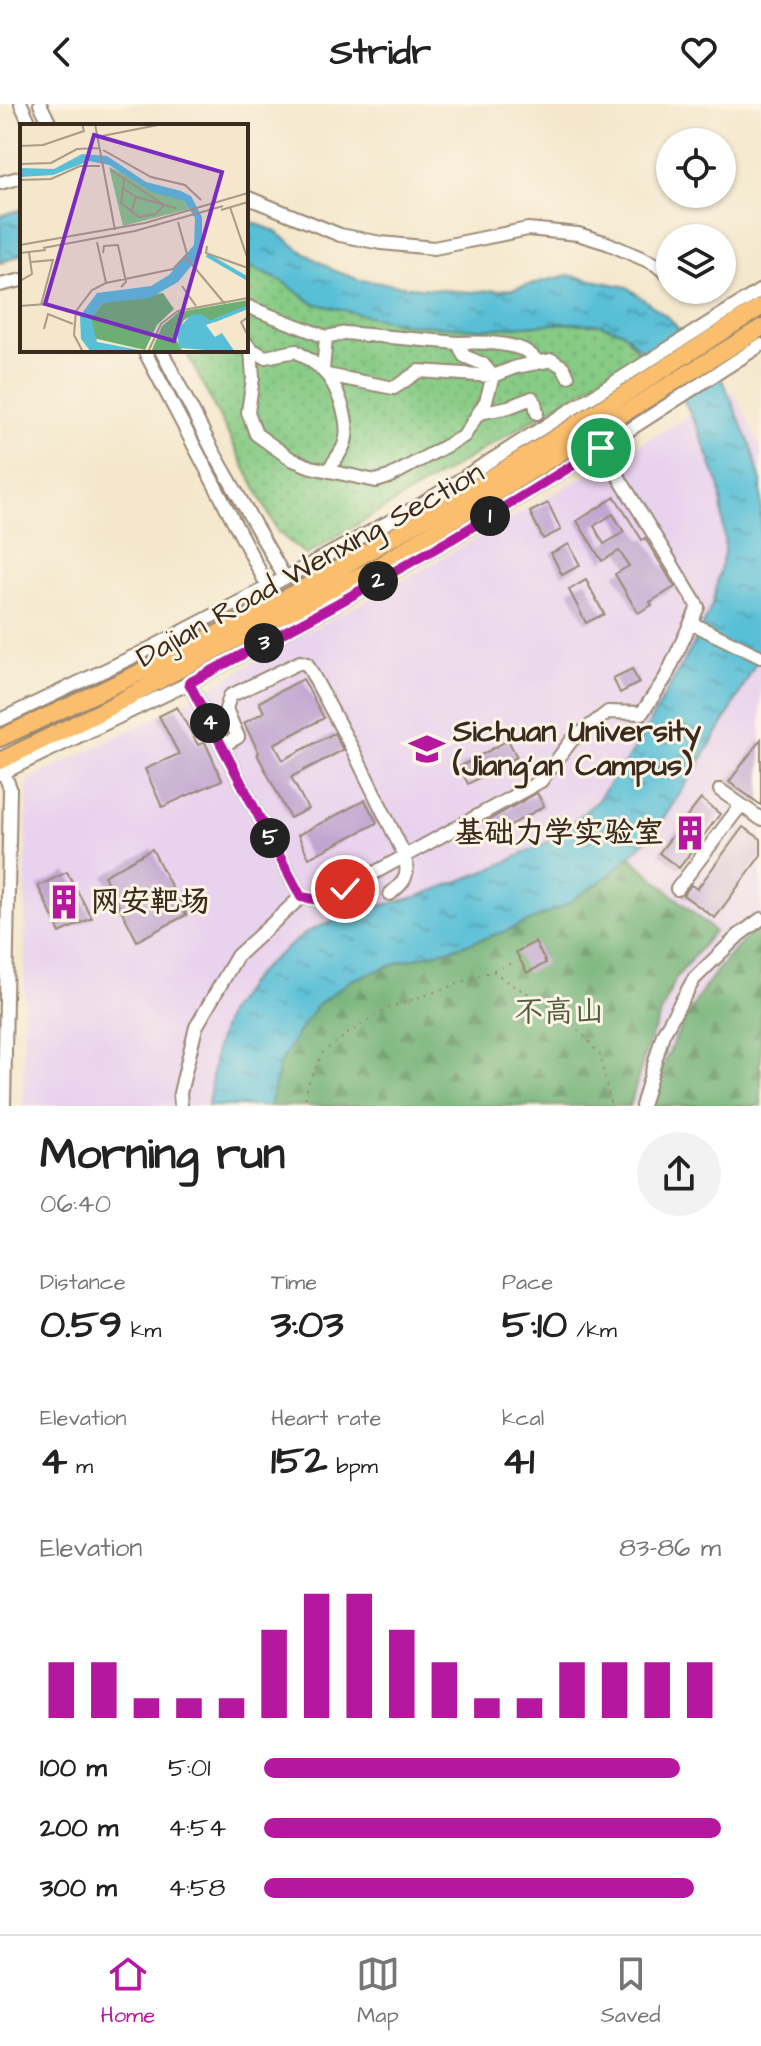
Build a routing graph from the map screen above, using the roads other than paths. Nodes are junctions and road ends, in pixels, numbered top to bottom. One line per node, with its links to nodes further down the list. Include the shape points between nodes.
1 (38, 104): 2 (street); 3 (street)
2 (23, 108)
3 (50, 124)
4 (20, 178): 5 (street)
5 (0, 183)
6 (248, 198): 7 (street, via 340,235 381,243 434,248 528,229 578,234)
7 (656, 265)
8 (20, 280): 9 (street)
9 (0, 285)
10 (761, 290): 18 (street)
11 (248, 307): 14 (street)
12 (761, 307): 18 (main road, Dajian Road Wenxing Section)
13 (761, 328): 18 (main road, Dajian Road Wenxing Section)
14 (326, 337): 15 (street, via 345,333); 22 (street)
15 (458, 343): 21 (street, via 513,347); 23 (street, via 464,356 483,364)
16 (761, 345): 18 (street)
17 (248, 346): 22 (street, via 265,357 296,351); 29 (street, via 253,378 248,412 256,434 291,459)
18 (709, 350): 25 (main road, Dajian Road Wenxing Section); 25 (street)
19 (145, 352): 31 (street)
20 (162, 352): 30 (street)
21 (539, 362): 23 (street); 24 (street, via 552,360)
22 (325, 372): 23 (street, via 394,388 419,371); 29 (street, via 347,423 345,443)
23 (493, 376): 26 (street)
24 (568, 376)
25 (653, 386): 28 (street); 30 (street); 36 (main road, Dajian Road Wenxing Section, via 274,604); 38 (main road, Dajian Road Wenxing Section, via 375,568)
26 (479, 413): 27 (street, via 532,398); 29 (street, via 464,436 389,477 376,481)
27 (537, 413)
28 (601, 448): 32 (street, via 698,607); 34 (street, via 452,539)
29 (329, 469)
30 (285, 578): 31 (street)
31 (268, 587): 35 (street)
32 (691, 623): 33 (street); 42 (street, via 642,713 608,712 572,740 541,781)
33 (761, 657)
34 (189, 683): 37 (street); 38 (street)
35 (0, 720)
36 (0, 738)
37 (222, 746): 42 (street, via 238,737 226,709 230,696 300,662 307,664); 45 (street)
38 (1, 769): 47 (street, via 10,788)
39 (720, 790): 40 (street)
40 (741, 805): 41 (street); 43 (street)
41 (761, 819)
42 (405, 856): 44 (street, via 408,872); 45 (street, via 320,900)
43 (677, 889)
44 (390, 894)
45 (301, 897): 48 (street, via 237,956 202,1015 192,1040)
46 (761, 919): 49 (street, via 694,979 663,1034)
47 (1, 1106)
48 (181, 1106)
49 (642, 1106)

